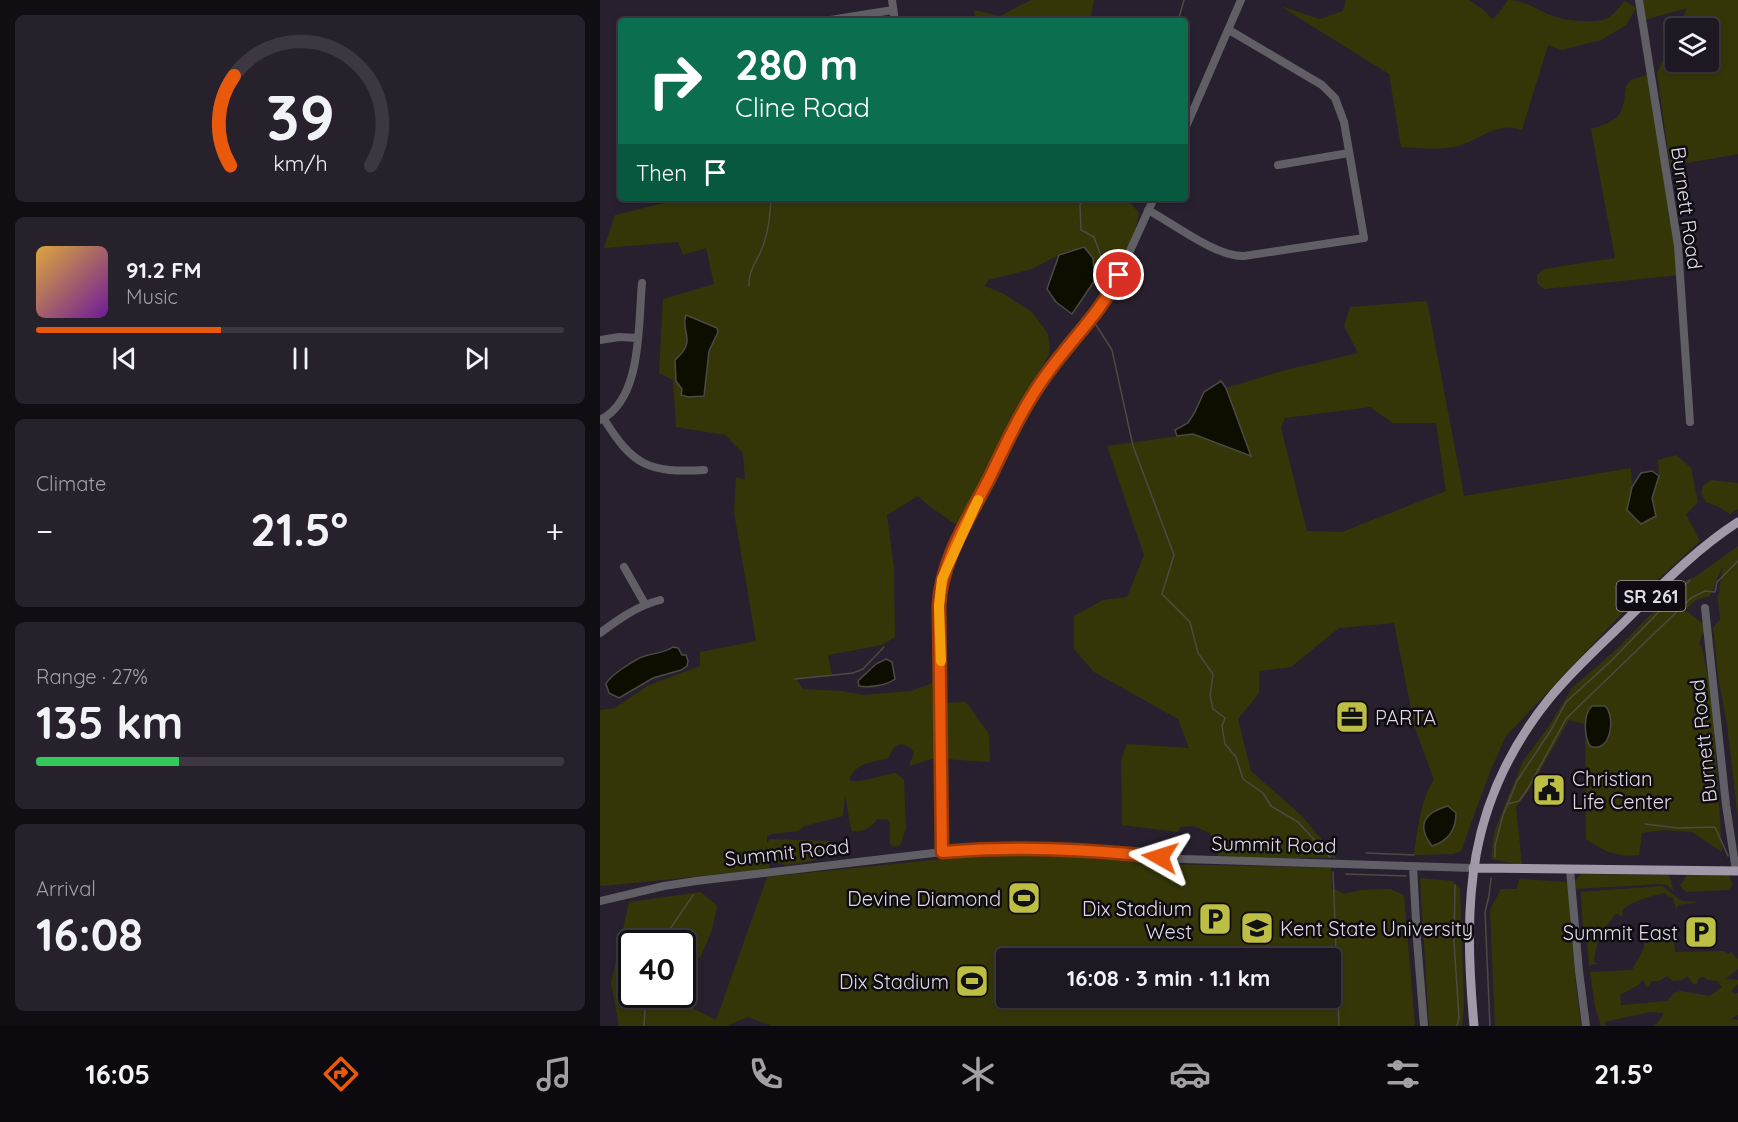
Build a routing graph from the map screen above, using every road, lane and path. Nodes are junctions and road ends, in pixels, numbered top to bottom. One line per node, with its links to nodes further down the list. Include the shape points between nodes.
1 (892, 0): 4 (street)
2 (1240, 0): 7 (street)
3 (1639, 0): 17 (street, Burnett Road, via 1677,240)
4 (893, 10): 5 (street); 6 (street)
5 (843, 18)
6 (894, 18)
7 (1229, 30): 8 (street); 9 (street, via 1327,88 1341,110)
8 (1188, 122)
9 (1349, 153): 10 (street); 12 (street, via 1364,235 1361,239 1227,255)
10 (1278, 165)
11 (1152, 201): 12 (street)
12 (1148, 210): 25 (street, via 1114,286 1048,371 1016,422 944,573 939,606)
13 (642, 283): 14 (street)
14 (637, 338): 15 (street); 16 (street, via 631,382 616,407)
15 (600, 340)
16 (602, 420): 18 (street, via 638,461 670,471)
17 (1690, 422)
18 (704, 470)
19 (1738, 522): 27 (main road, SR 261, via 1672,575 1540,710 1496,784)
20 (624, 567): 22 (street)
21 (660, 600): 22 (street)
22 (645, 604): 24 (street)
23 (1705, 608): 29 (street, Burnett Road)
24 (600, 633)
25 (942, 852): 26 (street, Summit Road, via 1058,848 1183,859); 30 (street, Summit Road, via 696,880)
26 (1413, 866): 27 (street, Summit Road); 31 (street)
27 (1473, 868): 28 (main road, Summit Road); 32 (main road, SR 261, via 1469,943)
28 (1570, 870): 29 (main road, Summit Road); 33 (street)
29 (1737, 871)
30 (600, 902)
31 (1424, 1026)
32 (1474, 1026)
33 (1586, 1026)

